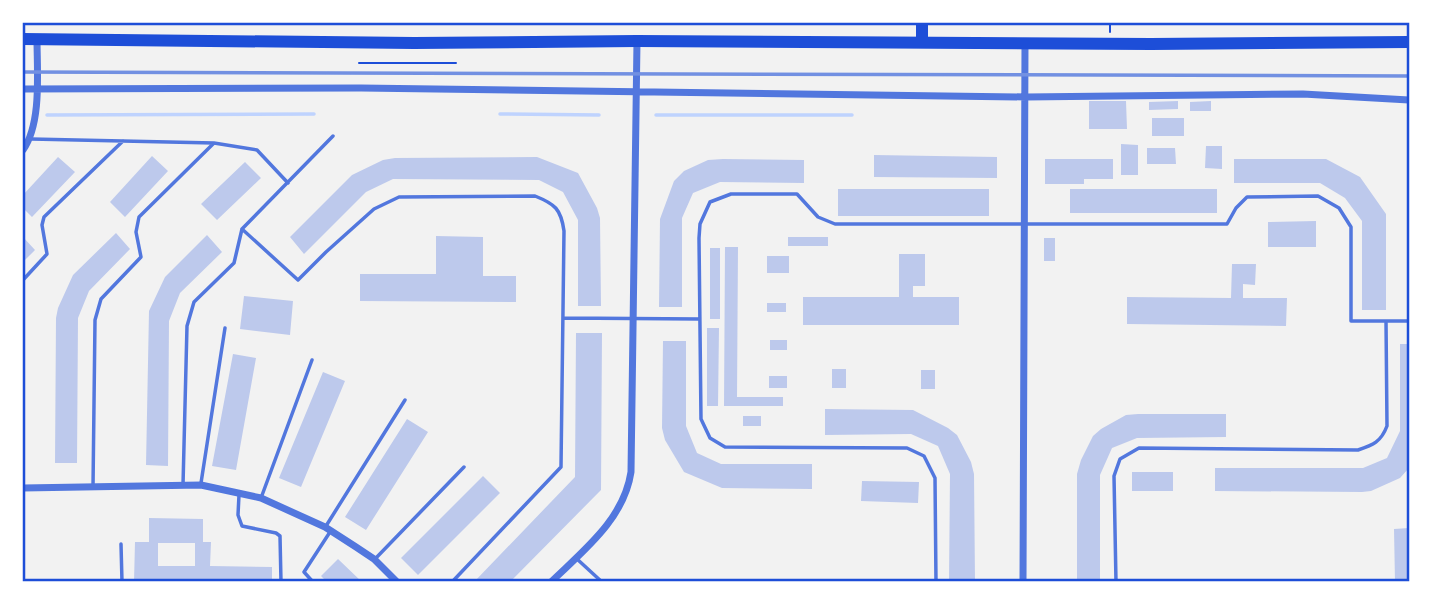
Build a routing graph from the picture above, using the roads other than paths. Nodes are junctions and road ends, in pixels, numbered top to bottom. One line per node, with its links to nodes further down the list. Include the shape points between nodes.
1 (922, 23): 5 (highway)
2 (37, 38): 3 (highway); 4 (highway); 9 (street)
3 (23, 39)
4 (636, 41): 5 (highway); 10 (street)
5 (922, 42): 6 (highway)
6 (1025, 42): 7 (highway); 11 (street)
7 (1409, 42)
8 (23, 89): 9 (street)
9 (37, 89): 10 (street); 14 (street)
10 (636, 92): 11 (street); 23 (street)
11 (1026, 97): 12 (street, via 1303,94); 19 (street)
12 (1409, 100)
13 (333, 136): 18 (lane)
14 (31, 139): 15 (lane); 17 (street)
15 (122, 141): 16 (lane); 21 (lane, via 44,218 41,225 47,254)
16 (214, 143): 18 (lane, via 257,150); 33 (lane, via 139,218 136,232 141,257 101,299 94,331)
17 (23, 150)
18 (288, 183): 20 (lane)
19 (1026, 225): 24 (lane, via 835,224 818,217 797,194 731,194 710,202 700,223); 25 (lane, via 1227,224 1247,197 1318,197 1339,208 1351,227 1351,321); 49 (street)
20 (242, 229): 22 (lane, via 298,280 374,209 399,197 535,196 553,203 563,224); 31 (lane, via 234,263 194,302 187,326)
21 (23, 280)
22 (563, 318): 23 (lane); 45 (lane, via 561,467)
23 (632, 318): 24 (lane); 39 (street, via 630,482 618,511)
24 (699, 318): 48 (lane, via 701,419 710,438 725,447 906,448 924,456 935,478)
25 (1386, 321): 26 (lane); 50 (lane, via 1387,426 1377,444 1358,450 1139,448 1120,459 1114,476)
26 (1409, 321)
27 (225, 328): 32 (lane)
28 (312, 359): 36 (lane)
29 (405, 401): 37 (lane)
30 (464, 467): 40 (lane)
31 (183, 485): 32 (street); 33 (street)
32 (201, 485): 35 (street)
33 (93, 487): 34 (street)
34 (23, 488)
35 (239, 493): 36 (street); 42 (lane, via 242,526 280,536)
36 (261, 498): 37 (street)
37 (328, 530): 40 (street); 43 (lane, via 304,572)
38 (121, 544): 41 (lane)
39 (576, 558): 46 (street); 47 (lane)
40 (374, 559): 44 (street)
41 (122, 582)
42 (281, 582)
43 (313, 582)
44 (397, 582)
45 (452, 582)
46 (551, 582)
47 (601, 582)
48 (936, 582)
49 (1023, 582)
50 (1116, 582)

